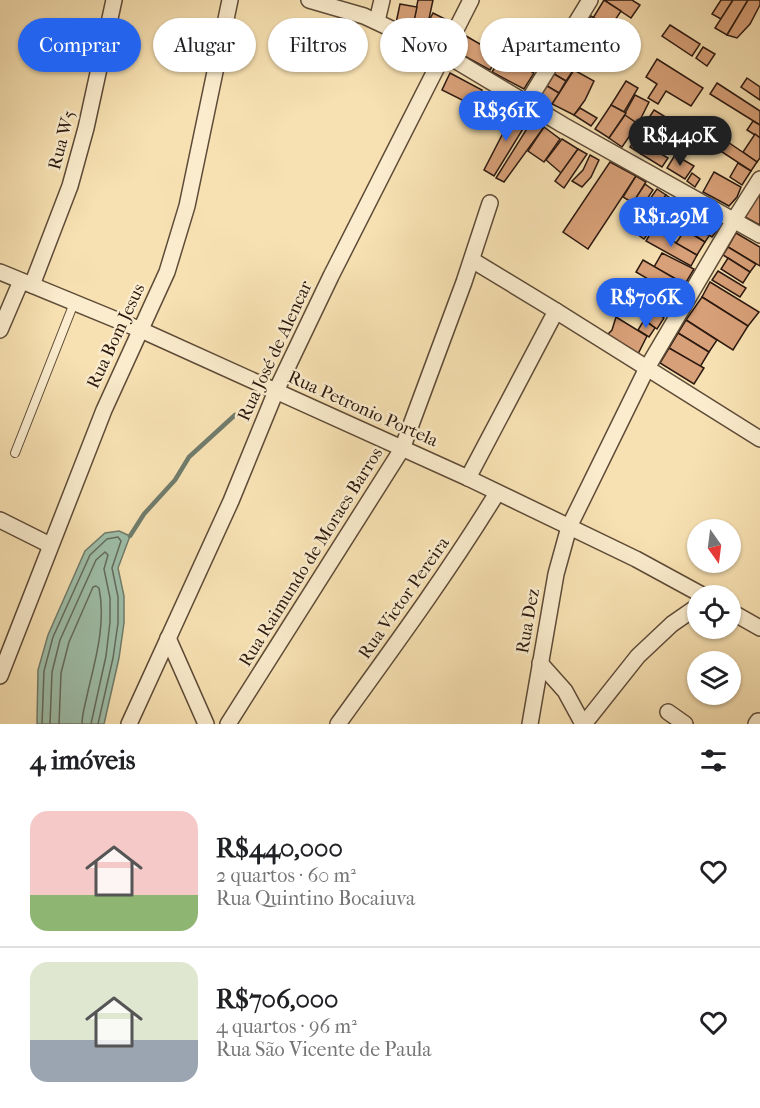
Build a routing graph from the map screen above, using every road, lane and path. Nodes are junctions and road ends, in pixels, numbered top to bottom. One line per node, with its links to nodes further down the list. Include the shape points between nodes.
1 (114, 0): 19 (street, Rua W5, via 70,186)
2 (230, 0): 23 (street, Rua Bom Jesus, via 187,207 167,272)
3 (309, 0): 8 (street)
4 (382, 0): 8 (street)
5 (471, 0): 7 (street, Rua José de Alencar)
6 (590, 0): 12 (street)
7 (461, 18)
8 (377, 21): 9 (street)
9 (380, 22)
10 (468, 68): 12 (street)
11 (433, 72): 25 (street, Rua José de Alencar)
12 (527, 103): 15 (street)
13 (760, 179): 15 (street, Rua Dez)
14 (490, 203): 17 (street, Rua Raimundo de Moraes Barros)
15 (734, 220): 16 (street); 24 (street, Rua Dez)
16 (760, 235)
17 (472, 260): 21 (street); 27 (street, Rua Raimundo de Moraes Barros)
18 (0, 272): 19 (street, Rua Petronio Portela)
19 (26, 283): 20 (street, Rua Petronio Portela); 22 (street, Rua W5)
20 (74, 303): 23 (street, Rua Petronio Portela); 28 (lane)
21 (556, 311): 24 (street); 29 (street)
22 (0, 330)
23 (141, 330): 25 (street, Rua Petronio Portela); 33 (street, Rua Bom Jesus)
24 (647, 368): 26 (street); 32 (street, Rua Dez)
25 (276, 391): 27 (street, Rua Petronio Portela); 38 (street, Rua José de Alencar)
26 (760, 439)
27 (402, 449): 29 (street, Rua Petronio Portela); 45 (street, Rua Raimundo de Moraes Barros)
28 (15, 453)
29 (468, 478): 30 (street, Rua Petronio Portela)
30 (497, 493): 32 (street, Rua Petronio Portela); 46 (street, Rua Victor Pereira, via 430,597)
31 (0, 520): 33 (street)
32 (569, 527): 34 (street, Rua Petronio Portela); 40 (street, Rua Dez)
33 (50, 545): 39 (street, Rua Bom Jesus)
34 (687, 587)
35 (687, 614): 48 (street, via 638,656)
36 (741, 617): 37 (street)
37 (760, 628)
38 (168, 638): 43 (street, Rua José de Alencar); 44 (street)
39 (5, 648): 41 (street, Rua Bom Jesus)
40 (540, 663): 47 (street, Rua Dez); 48 (street, via 566,691)
41 (0, 676)
42 (668, 712): 49 (street)
43 (129, 724)
44 (206, 724)
45 (228, 724)
46 (339, 724)
47 (530, 724)
48 (584, 724)
49 (686, 724)

